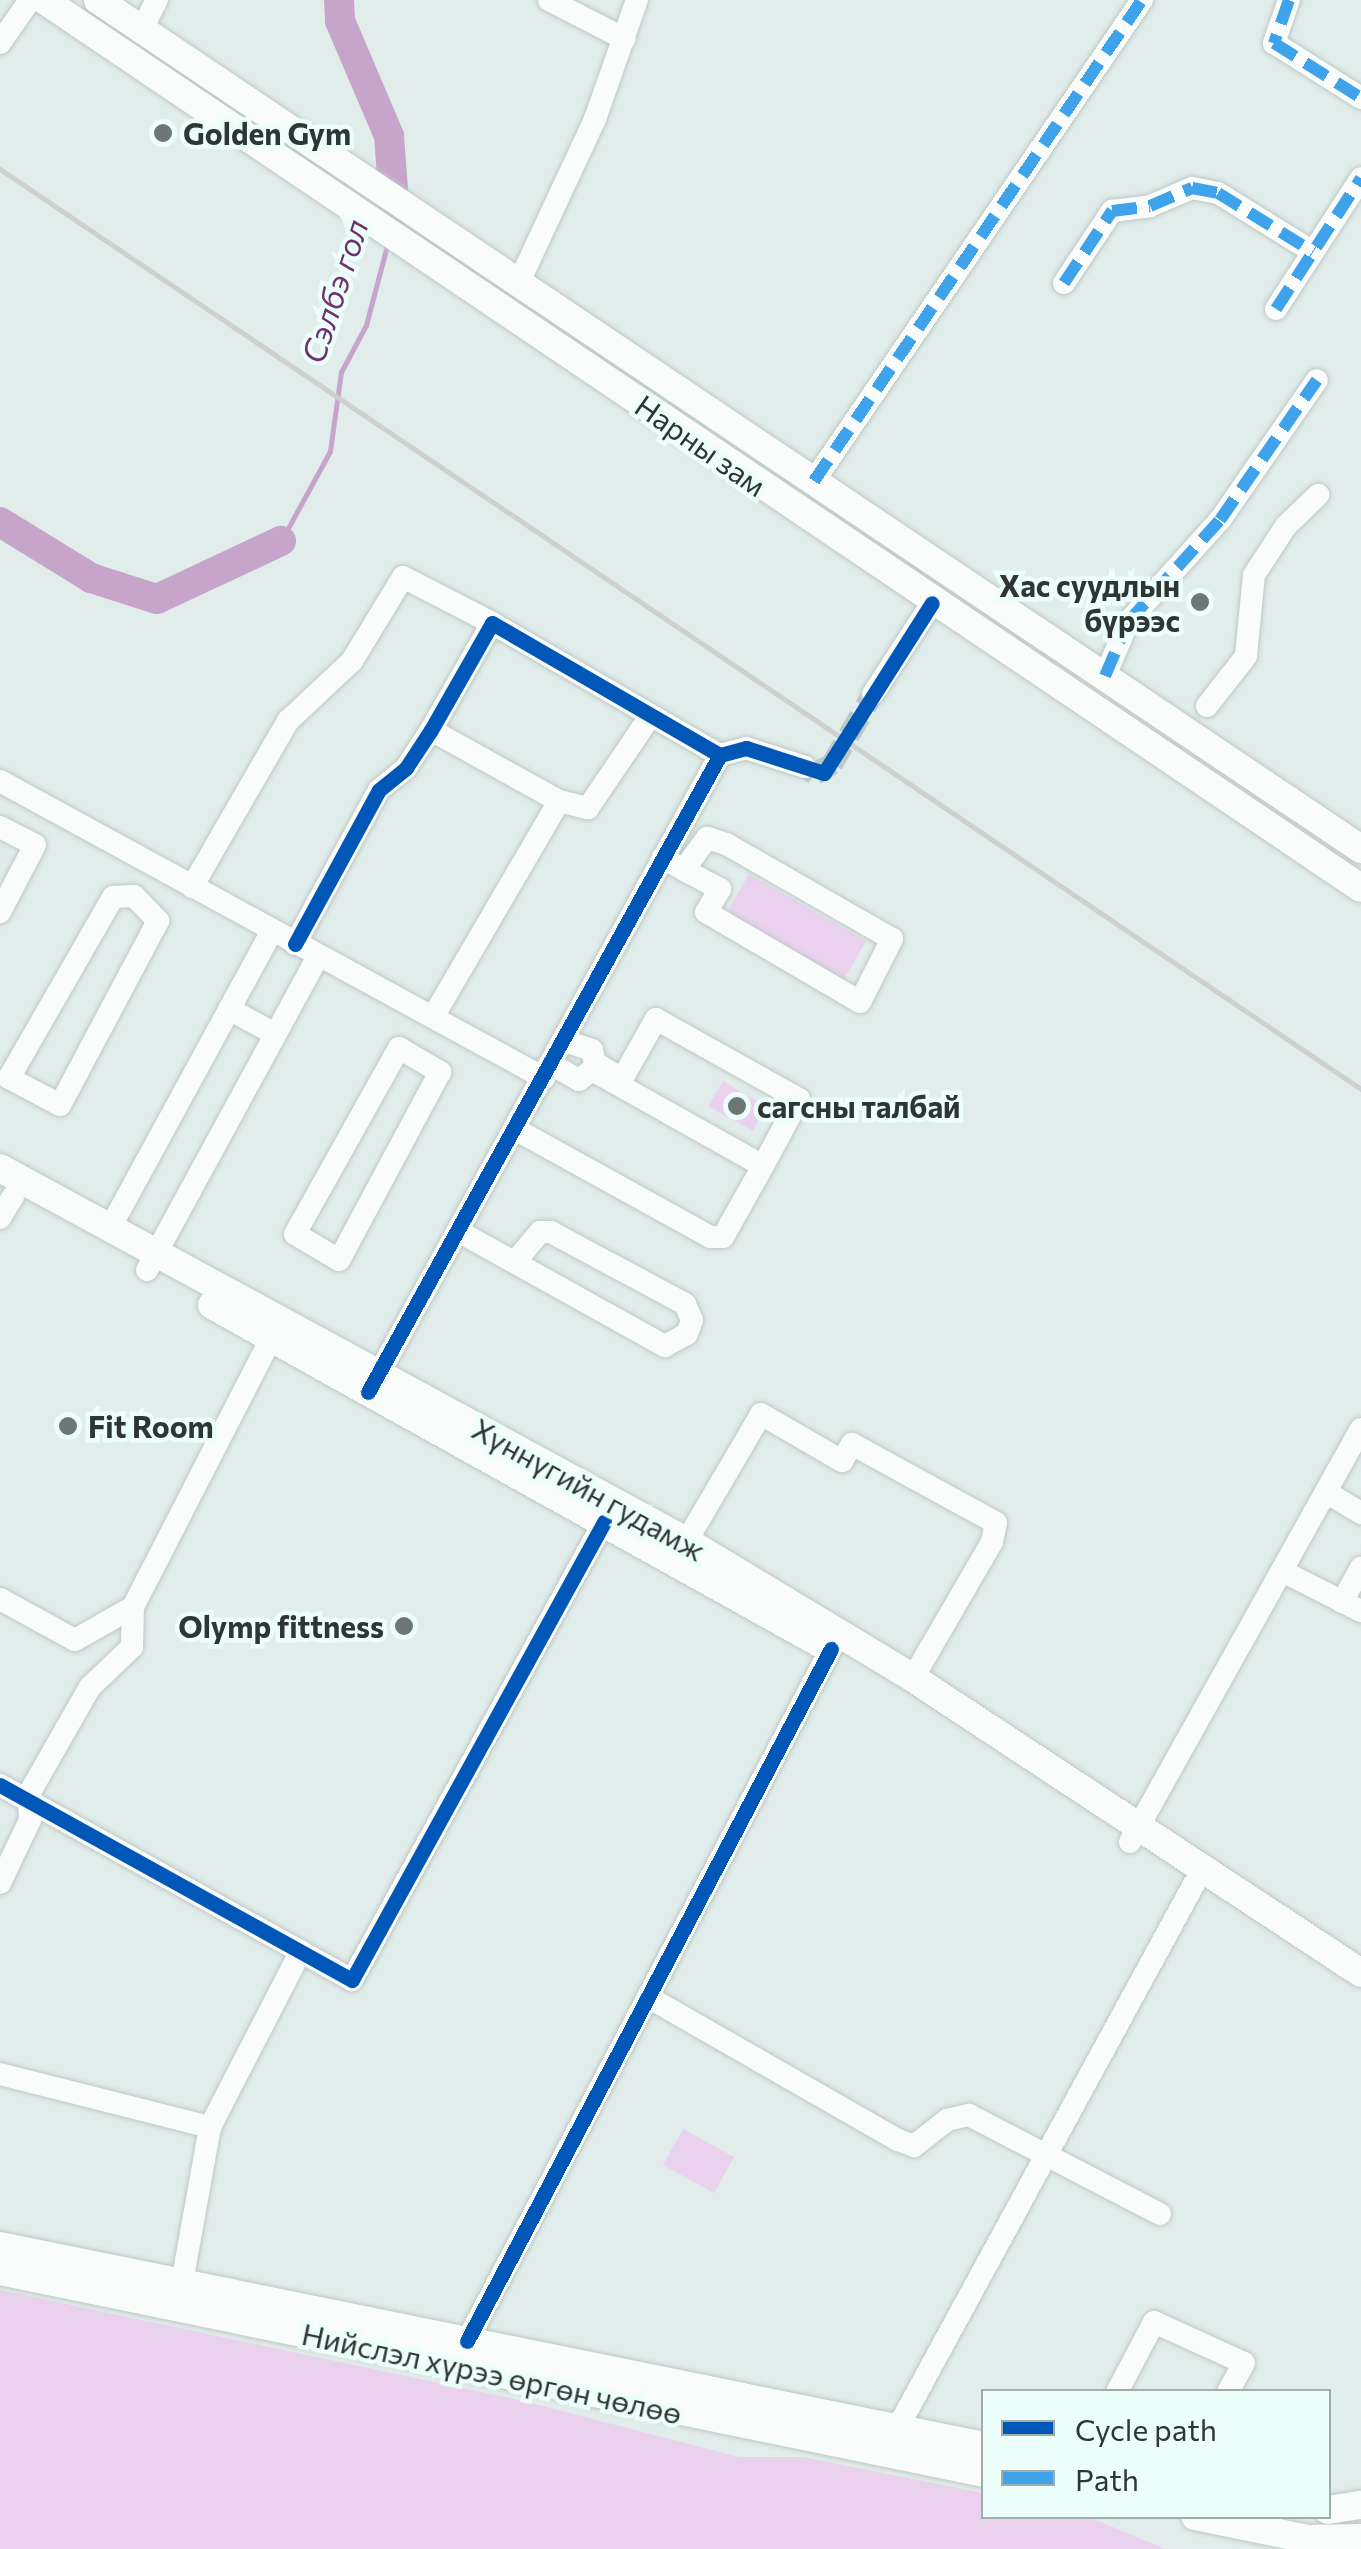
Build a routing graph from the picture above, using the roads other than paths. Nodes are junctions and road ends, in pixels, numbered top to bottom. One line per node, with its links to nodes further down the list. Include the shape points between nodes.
1 (30, 0): 11 (street)
2 (44, 0): 21 (main road, Нарны зам)
3 (98, 0): 9 (main road, Нарны зам)
4 (157, 0): 9 (street)
5 (549, 0): 10 (street)
6 (637, 0): 10 (street)
7 (1142, 0): 19 (street)
8 (1288, 0): 12 (street, via 1274,42)
9 (142, 29): 15 (main road, Нарны зам)
10 (625, 39): 15 (street)
11 (0, 43)
12 (1361, 98)
13 (1361, 178): 14 (street)
14 (1313, 252): 16 (street, via 1218,192 1192,188 1150,206 1112,211); 17 (street)
15 (520, 280): 19 (main road, Нарны зам)
16 (1064, 283)
17 (1276, 309)
18 (1316, 380): 24 (street, via 1220,520 1128,622)
19 (818, 484): 21 (main road); 24 (main road, Нарны зам)
20 (1318, 495): 26 (street, via 1286,526 1254,575 1246,656)
21 (804, 516): 22 (main road, Нарны зам)
22 (927, 599): 25 (street); 40 (main road, Нарны зам)
23 (492, 623): 27 (street); 28 (street); 39 (street, via 402,577 352,661 288,721)
24 (1104, 676): 35 (main road, Нарны зам)
25 (869, 691)
26 (1206, 706)
27 (651, 715): 29 (street); 33 (street, via 595,804)
28 (431, 730): 33 (street); 44 (street, via 406,768 379,790)
29 (720, 754): 30 (street, via 746,748); 36 (street)
30 (805, 767)
31 (0, 781): 32 (street)
32 (32, 798): 34 (street); 37 (street)
33 (559, 801): 47 (street)
34 (7, 830): 42 (street, via 35,845)
35 (1361, 849)
36 (663, 856): 38 (street); 49 (street)
37 (150, 864): 39 (street); 41 (street)
38 (684, 870): 38 (street, via 707,838 726,844 892,938 860,1002 706,912 720,889)
39 (192, 887): 43 (street)
40 (1361, 888)
41 (134, 896): 41 (street, via 158,921 60,1105 9,1078 113,897)
42 (0, 912)
43 (272, 932): 44 (street); 46 (street)
44 (295, 944): 45 (street)
45 (318, 956): 47 (street); 48 (street)
46 (229, 1009): 48 (street); 56 (street)
47 (438, 1020): 50 (street); 51 (street)
48 (275, 1034): 58 (street)
49 (564, 1041): 51 (street); 53 (street, via 592,1050 595,1063 622,1079 656,1019 799,1099)
50 (422, 1060): 50 (street, via 399,1048 295,1234 339,1260 440,1072)
51 (548, 1071): 52 (street); 53 (street, via 579,1080 592,1070)
52 (515, 1129): 53 (street, via 711,1237 723,1237); 57 (street)
53 (764, 1166)
54 (0, 1168): 56 (main road, Хүннүгийн гудамж)
55 (4, 1201): 58 (main road, Хүннүгийн гудамж)
56 (110, 1228): 58 (main road, Хүннүгийн гудамж)
57 (458, 1231): 59 (street); 61 (street)
58 (152, 1262): 60 (main road, Хүннүгийн гудамж); 61 (main road, Хүннүгийн гудамж)
59 (515, 1262): 59 (street, via 665,1346 687,1334 692,1320 685,1304 551,1232 540,1232)
60 (266, 1336): 61 (main road, Хүннүгийн гудамж); 71 (street, via 202,1441 194,1496)
61 (373, 1383): 65 (main road, Хүннүгийн гудамж); 66 (main road, Хүннүгийн гудамж)
62 (1361, 1430): 63 (street)
63 (1326, 1492): 64 (street); 68 (street)
64 (1361, 1513)
65 (604, 1522): 66 (main road, Хүннүгийн гудамж); 79 (street, via 352,1980)
66 (680, 1551): 72 (main road, Хүннүгийн гудамж); 73 (main road, Хүннүгийн гудамж); 73 (street, via 760,1414 842,1461 852,1444 996,1523 992,1542)
67 (1361, 1568): 70 (street)
68 (1282, 1571): 70 (street); 76 (street)
69 (0, 1598): 71 (street, via 76,1640)
70 (1351, 1606)
71 (133, 1607): 75 (street, via 132,1647 90,1687)
72 (831, 1649): 76 (main road, Хүннүгийн гудамж); 82 (street)
73 (913, 1678): 76 (main road, Хүннүгийн гудамж)
74 (0, 1786): 75 (street)
75 (28, 1800): 77 (street, via 30,1820); 79 (street)
76 (1134, 1836): 78 (main road, Хүннүгийн гудамж); 80 (main road, Хүннүгийн гудамж)
77 (0, 1883)
78 (1194, 1884): 81 (main road, Хүннүгийн гудамж); 85 (street)
79 (300, 1951): 84 (street)
80 (1361, 1973)
81 (1361, 1994)
82 (648, 1997): 85 (street, via 898,2140 914,2146 948,2120 969,2115); 91 (street)
83 (0, 2074): 84 (street)
84 (210, 2127): 89 (street)
85 (1050, 2154): 86 (street); 94 (street)
86 (1160, 2214)
87 (0, 2246): 89 (main road, Нийслэл хүрээ өргөн чөлөө)
88 (0, 2271): 90 (main road, Нийслэл хүрээ өргөн чөлөө)
89 (182, 2283): 90 (main road, Нийслэл хүрээ өргөн чөлөө)
90 (216, 2303): 91 (main road, Нийслэл хүрээ өргөн чөлөө); 94 (main road, Нийслэл хүрээ өргөн чөлөө)
91 (467, 2341): 94 (main road, Нийслэл хүрээ өргөн чөлөө)
92 (1119, 2389): 93 (street, via 1154,2322 1244,2363)
93 (1230, 2389)
94 (878, 2434): 95 (main road, Нийслэл хүрээ өргөн чөлөө); 96 (main road, Нийслэл хүрээ өргөн чөлөө)
95 (981, 2446)
96 (981, 2472)
97 (1361, 2505): 98 (main road)
98 (1331, 2510)
99 (1209, 2519): 100 (main road, via 1308,2540)
100 (1361, 2538)

